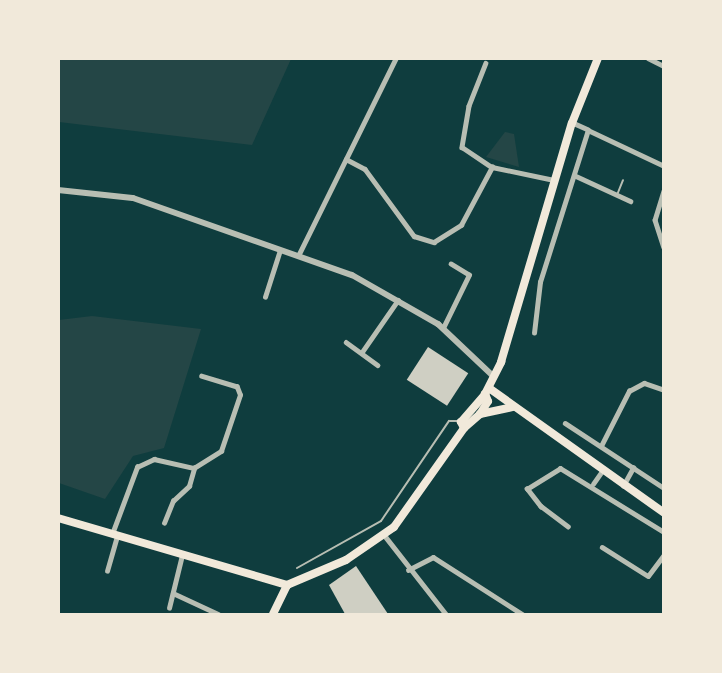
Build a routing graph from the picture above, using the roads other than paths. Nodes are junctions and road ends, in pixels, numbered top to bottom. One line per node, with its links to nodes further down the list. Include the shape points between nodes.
1 (396, 58): 8 (street)
2 (598, 58): 6 (main road)
3 (648, 58): 5 (street)
4 (486, 63): 10 (street, via 469,106 462,147)
5 (663, 66)
6 (572, 123): 7 (street); 12 (main road)
7 (588, 130): 9 (street); 11 (street)
8 (346, 159): 10 (street, via 365,169 414,236 434,242 461,225); 20 (street)
9 (663, 166)
10 (492, 167): 12 (street)
11 (576, 176): 16 (street); 22 (street)
12 (554, 180): 21 (main road)
13 (623, 180): 16 (lane)
14 (58, 190): 19 (street, via 133,198)
15 (663, 190): 18 (street, via 655,220)
16 (617, 195): 17 (street)
17 (630, 201)
18 (663, 247)
19 (280, 250): 20 (street); 24 (street)
20 (298, 256): 25 (street, via 352,275)
21 (531, 258): 22 (street); 32 (main road)
22 (546, 263): 27 (street)
23 (451, 264): 26 (street, via 469,274)
24 (265, 297)
25 (398, 300): 26 (street); 29 (street)
26 (443, 328): 32 (street)
27 (534, 333)
28 (346, 342): 29 (street)
29 (362, 352): 30 (street)
30 (378, 365)
31 (202, 376): 40 (street, via 237,387 240,395 221,450)
32 (494, 377): 34 (main road)
33 (663, 390): 39 (street, via 644,383 629,391)
34 (487, 391): 35 (main road); 36 (main road, via 488,401); 38 (main road)
35 (513, 407): 36 (main road); 42 (main road)
36 (480, 414): 38 (main road)
37 (565, 423): 39 (street)
38 (462, 425): 52 (main road); 56 (lane, via 452,419 385,518)
39 (601, 446): 41 (street)
40 (194, 468): 48 (street, via 189,486 173,501); 51 (street, via 154,459 137,467)
41 (633, 468): 44 (street); 45 (street)
42 (602, 471): 43 (street); 44 (main road)
43 (593, 484): 49 (street, via 566,468 527,489 541,507); 50 (street)
44 (623, 486): 46 (main road)
45 (663, 488)
46 (663, 513)
47 (58, 518): 51 (main road)
48 (164, 523)
49 (568, 527)
50 (663, 532)
51 (115, 534): 54 (main road); 58 (street)
52 (385, 536): 57 (street); 59 (main road)
53 (602, 547): 55 (street, via 648,576)
54 (182, 555): 59 (main road); 60 (street)
55 (663, 555)
56 (297, 568)
57 (408, 570): 64 (street); 65 (street, via 433,557)
58 (107, 571)
59 (287, 585): 63 (main road)
60 (173, 593): 61 (street); 62 (street)
61 (169, 608)
62 (218, 615)
63 (273, 615)
64 (446, 615)
65 (522, 615)

